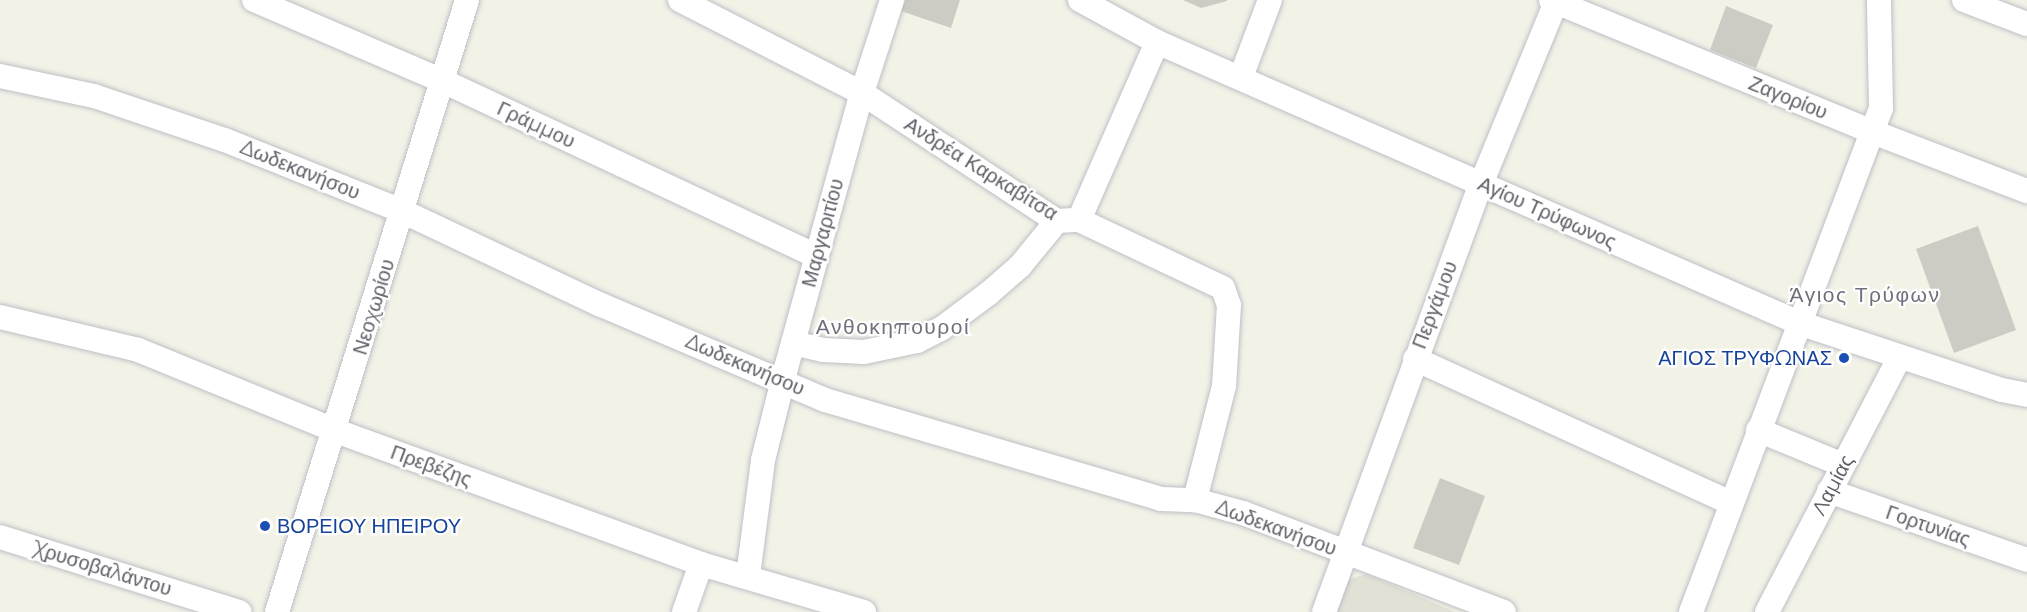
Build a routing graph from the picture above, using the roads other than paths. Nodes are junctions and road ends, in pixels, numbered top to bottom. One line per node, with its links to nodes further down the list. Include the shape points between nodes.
1 (254, 0): 14 (street, Γράμμου)
2 (467, 0): 14 (street, Νεοχωρίου)
3 (680, 0): 15 (street, Ανδρέα Καρκαβίτσα)
4 (892, 0): 15 (street, Μαργαριτίου)
5 (1080, 0): 11 (street, Αγίου Τρύφωνος)
6 (1270, 0): 13 (street)
7 (1879, 0): 16 (street, via 1881,108)
8 (1964, 0): 10 (street)
9 (1554, 1): 16 (street, Ζαγορίου); 17 (street, Περγάμου)
10 (2027, 24)
11 (1157, 42): 13 (street, Αγίου Τρύφωνος); 20 (street)
12 (0, 76): 19 (street, Δωδεκανήσου, via 94,96 182,124)
13 (1241, 77): 17 (street, Αγίου Τρύφωνος)
14 (445, 82): 19 (street, Νεοχωρίου); 21 (street, Γράμμου)
15 (862, 93): 20 (street, Ανδρέα Καρκαβίτσα); 21 (street, Μαργαριτίου)
16 (1873, 132): 18 (street, Ζαγορίου); 23 (street)
17 (1481, 184): 23 (street, Αγίου Τρύφωνος); 25 (street, Περγάμου)
18 (2027, 190)
19 (404, 212): 27 (street, Δωδεκανήσου, via 599,304); 30 (street, Νεοχωρίου)
20 (1068, 221): 24 (street, via 988,294 941,329 917,341 864,352 822,350); 33 (street, Ανδρέα Καρκαβίτσα, via 1223,288 1227,294 1224,386)
21 (816, 256): 24 (street, Μαργαριτίου)
22 (0, 317): 30 (street, Πρεβέζης, via 138,350)
23 (1799, 323): 26 (street, Αγίου Τρύφωνος); 29 (street)
24 (793, 343): 27 (street, Μαργαριτίου)
25 (1415, 358): 34 (street); 36 (street, Περγάμου)
26 (1899, 358): 28 (street, Αγίου Τρύφωνος); 31 (street, Λαμίας)
27 (783, 380): 33 (street, Δωδεκανήσου, via 825,399 1161,499); 39 (street, Μαργαριτίου, via 764,460)
28 (2027, 395)
29 (1758, 430): 31 (street); 34 (street)
30 (336, 431): 38 (street, Πρεβέζης); 41 (street, Νεοχωρίου)
31 (1843, 465): 32 (street, Λαμίας)
32 (1829, 491): 37 (street, Γορτυνίας); 47 (street, Λαμίας)
33 (1195, 500): 36 (street, Δωδεκανήσου, via 1243,513)
34 (1731, 503): 46 (street)
35 (0, 537): 40 (street, Χρυσοβαλάντου)
36 (1344, 553): 44 (street, Περγάμου); 45 (street, Δωδεκανήσου)
37 (2027, 560)
38 (701, 564): 39 (street, Πρεβέζης); 42 (street)
39 (748, 576): 43 (street, Πρεβέζης)
40 (240, 612)
41 (278, 612)
42 (684, 612)
43 (864, 612)
44 (1324, 612)
45 (1504, 612)
46 (1690, 612)
47 (1767, 612)

